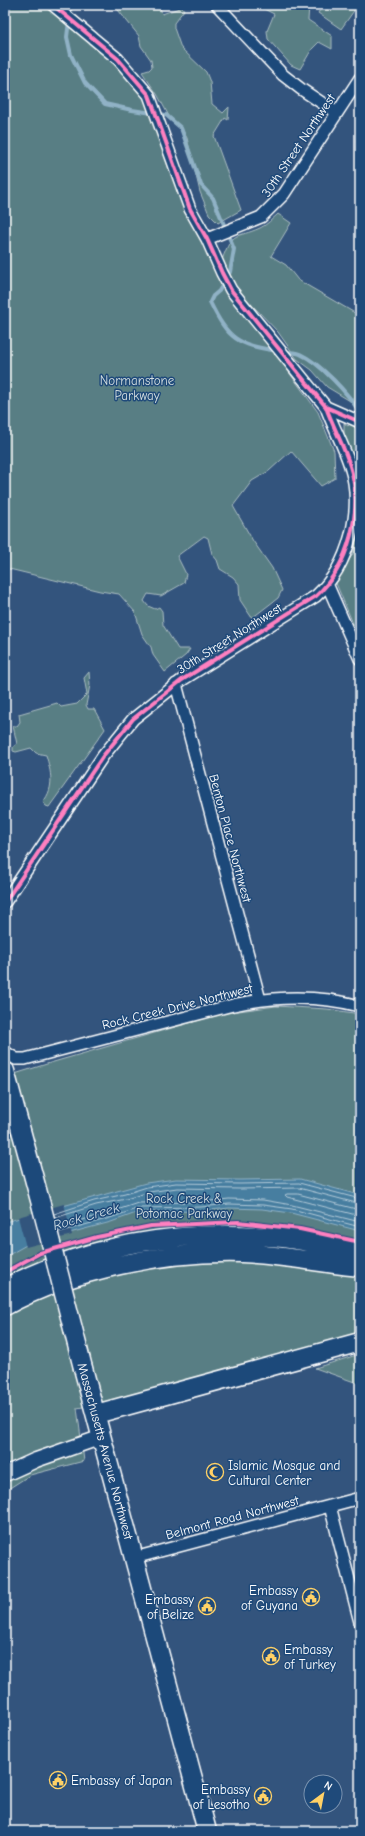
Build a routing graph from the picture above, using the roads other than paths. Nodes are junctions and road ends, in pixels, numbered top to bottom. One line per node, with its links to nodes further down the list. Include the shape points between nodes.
1 (53, 5): 5 (street, via 129,70 149,95 190,209)
2 (217, 5): 4 (street, via 283,75)
3 (360, 78): 4 (street, 30th Street Northwest)
4 (337, 113): 5 (street, 30th Street Northwest, via 272,208 261,218)
5 (207, 238): 6 (street, via 231,290)
6 (326, 407): 7 (street); 8 (street, 30th Street Northwest, via 350,466 355,504 347,545 338,570)
7 (356, 420)
8 (328, 586): 9 (street); 10 (street, 30th Street Northwest)
9 (360, 659)
10 (176, 684): 11 (street, 30th Street Northwest, via 143,710 117,737); 12 (street, Benton Place Northwest)
11 (5, 902)
12 (260, 1000): 13 (street, Rock Creek Drive Northwest, via 325,999); 14 (street, Rock Creek Drive Northwest, via 25,1059 16,1059)
13 (360, 1006)
14 (5, 1052)
15 (7, 1077): 21 (main road, Massachusetts Avenue Northwest, bridge)
16 (360, 1254): 18 (main road, via 282,1239 226,1236 172,1239 118,1247 84,1256 31,1275)
17 (360, 1267): 19 (main road, via 293,1257 242,1253 172,1256 87,1274 43,1288)
18 (5, 1288)
19 (5, 1306)
20 (360, 1342): 21 (main road)
21 (96, 1414): 22 (main road, Massachusetts Avenue Northwest)
22 (102, 1437): 23 (street, via 36,1460); 26 (main road, Massachusetts Avenue Northwest)
23 (5, 1474)
24 (360, 1498): 25 (street, Belmont Road Northwest)
25 (330, 1506): 26 (street, Belmont Road Northwest); 27 (street)
26 (134, 1558): 28 (main road, Massachusetts Avenue Northwest)
27 (360, 1622)
28 (207, 1831)

